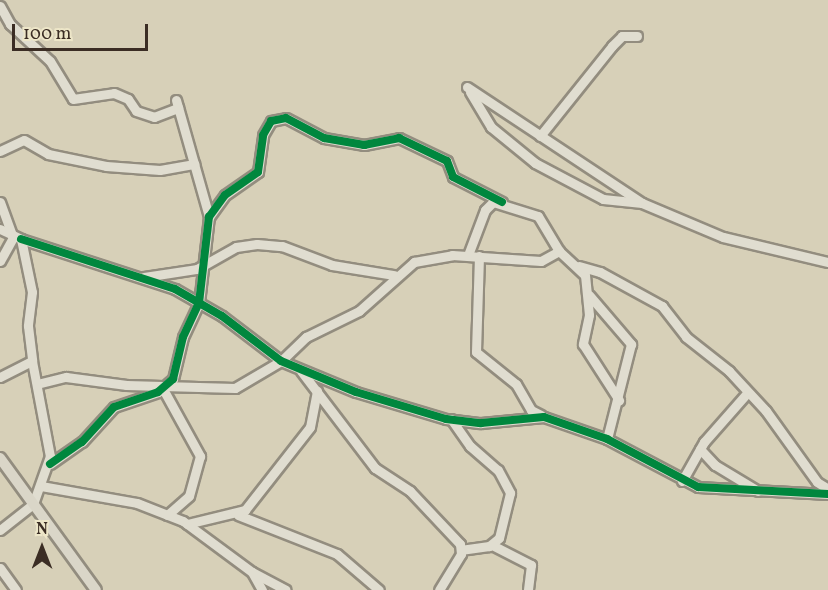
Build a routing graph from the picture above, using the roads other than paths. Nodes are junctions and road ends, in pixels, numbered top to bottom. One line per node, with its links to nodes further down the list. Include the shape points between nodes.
1 (0, 6): 5 (street, via 10,24 51,61 74,99 114,93 128,99 136,111 154,117 177,104)
2 (637, 36): 3 (street, via 622,36 612,46)
3 (540, 136): 8 (street); 8 (street, via 467,87 491,127 535,163 603,199)
4 (0, 150): 5 (street, via 24,140 48,154 106,166 160,170)
5 (194, 164): 9 (street)
6 (0, 202): 11 (street)
7 (502, 202): 9 (street, via 453,177 447,161 399,138 364,145 324,138 295,121 278,118 266,125 258,172 225,195); 12 (street, via 535,213); 13 (street, via 485,210)
8 (642, 203): 16 (street, via 723,237)
9 (209, 217): 17 (street)
10 (0, 229): 11 (street)
11 (17, 238): 15 (street); 20 (street); 23 (street, via 32,292 28,326)
12 (559, 251): 14 (street, via 541,261); 18 (street)
13 (468, 255): 14 (street); 19 (street, via 430,257)
14 (479, 256): 32 (street, via 476,352 512,381 531,410)
15 (0, 261)
16 (828, 262)
17 (204, 265): 19 (street, via 242,245 274,244 332,265); 20 (street); 22 (street)
18 (579, 267): 21 (street); 30 (street, via 600,272 663,306 686,337 726,368)
19 (394, 275): 24 (street, via 359,311 306,337)
20 (143, 277): 22 (street)
21 (589, 295): 31 (street, via 584,344); 31 (street, via 631,344)
22 (199, 303): 24 (street); 28 (street)
23 (32, 361): 26 (street); 27 (street)
24 (281, 361): 25 (street); 28 (street, via 235,388)
25 (300, 370): 29 (street); 33 (street)
26 (0, 378)
27 (37, 384): 28 (street, via 66,377); 37 (street)
28 (165, 388): 37 (street, via 114,407 82,442); 44 (street, via 200,456 189,496)
29 (317, 391): 45 (street, via 310,427); 49 (street, via 375,468 410,491)
30 (747, 393): 35 (street); 40 (street, via 774,419 817,482)
31 (619, 400): 34 (street)
32 (544, 417): 33 (street, via 481,423); 34 (street)
33 (451, 419): 48 (street, via 470,446 498,470 510,493 502,532)
34 (607, 439): 38 (street)
35 (700, 449): 38 (street); 41 (street, via 715,465)
36 (0, 458): 43 (main road)
37 (50, 464): 39 (street)
38 (682, 482): 41 (street)
39 (41, 486): 43 (street); 44 (street, via 137,503)
40 (828, 489)
41 (762, 493): 42 (street)
42 (828, 494)
43 (33, 504): 47 (street); 53 (main road)
44 (166, 515): 46 (street)
45 (238, 515): 46 (street); 57 (street, via 338,554)
46 (187, 524): 51 (street)
47 (0, 530)
48 (492, 545): 49 (street); 59 (street, via 531,565)
49 (462, 550): 58 (street)
50 (0, 568): 52 (street)
51 (252, 572): 54 (street); 55 (street); 56 (street)
52 (16, 590)
53 (96, 590)
54 (251, 590)
55 (262, 590)
56 (286, 590)
57 (379, 590)
58 (439, 590)
59 (528, 590)

